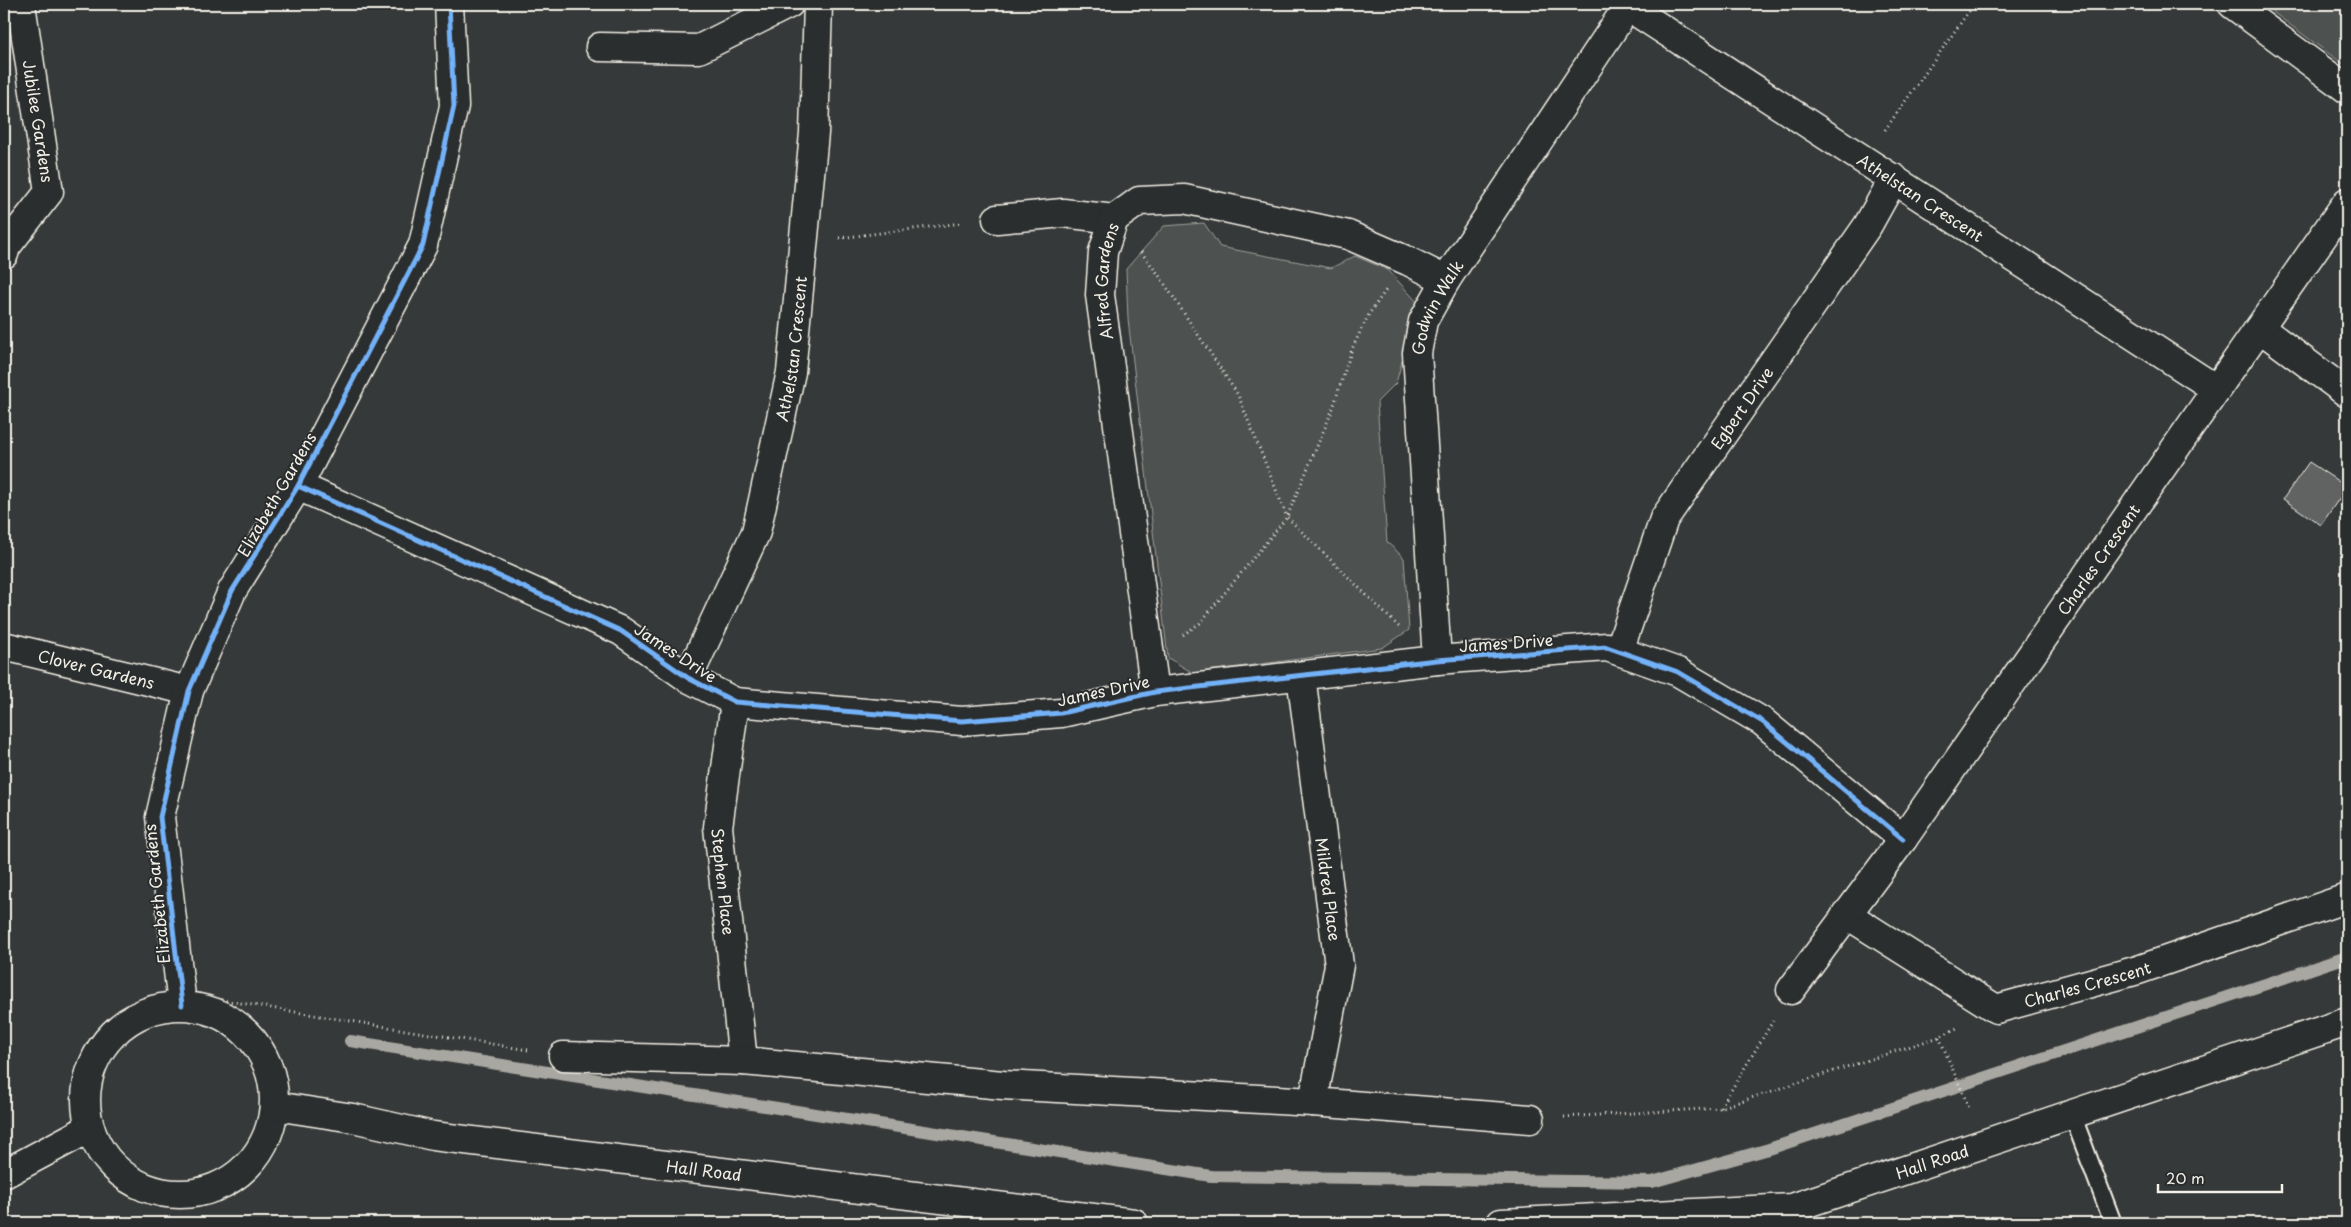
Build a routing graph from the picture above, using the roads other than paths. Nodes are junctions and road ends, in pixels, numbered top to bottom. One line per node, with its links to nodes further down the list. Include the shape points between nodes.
1 (21, 4): 13 (street, Jubilee Gardens, via 49,192)
2 (449, 4): 18 (street, Elizabeth Gardens, via 454,106 423,245)
3 (789, 4): 7 (street, via 699,49)
4 (818, 4): 23 (street, Athelstan Crescent, via 817,79 791,372 756,532)
5 (2232, 4): 8 (street)
6 (1626, 5): 9 (street, Athelstan Crescent); 14 (street, Godwin Walk)
7 (600, 47)
8 (2347, 89)
9 (1894, 178): 16 (street, Athelstan Crescent); 20 (street, Egbert Drive, via 1868,224 1664,519)
10 (2347, 202): 15 (street, Charles Crescent)
11 (997, 219): 12 (street, via 1063,214)
12 (1114, 219): 14 (street, Alfred Gardens, via 1139,201 1184,199 1348,235); 25 (street, Alfred Gardens, via 1103,252 1100,295)
13 (4, 254)
14 (1446, 280): 21 (street, Godwin Walk, via 1423,321 1416,353)
15 (2261, 329): 16 (street, Charles Crescent); 17 (street)
16 (2216, 389): 27 (street, Charles Crescent)
17 (2347, 394)
18 (298, 486): 23 (street, James Drive, via 621,631); 24 (street, Elizabeth Gardens, via 232,591)
19 (4, 646): 24 (street, Clover Gardens)
20 (1619, 651): 21 (street, James Drive, via 1607,647); 27 (street, James Drive, via 1678,672 1763,722)
21 (1437, 660): 22 (street, James Drive)
22 (1301, 676): 25 (street, James Drive); 35 (street, Mildred Place, via 1339,965)
23 (688, 678): 26 (street, James Drive)
24 (189, 692): 31 (street, Elizabeth Gardens, via 160,817)
25 (1155, 692): 26 (street, James Drive, via 1061,713 962,721)
26 (736, 702): 34 (street, Stephen Place, via 718,827)
27 (1903, 839): 29 (street, Charles Crescent)
28 (2347, 898): 29 (street, Charles Crescent, via 2138,970 1996,1009)
29 (1846, 914): 30 (street, Charles Crescent)
30 (1791, 990)
31 (181, 999): 36 (street, via 212,1010 239,1025 259,1048 272,1075); 39 (street, via 122,1025 101,1049 88,1078 86,1110)
32 (2347, 1022): 37 (street, Hall Road)
33 (564, 1056): 34 (street)
34 (743, 1061): 35 (street, via 1002,1085)
35 (1313, 1102): 38 (street)
36 (275, 1106): 39 (street, via 268,1136 251,1162 227,1182 198,1193 167,1194 138,1185 112,1166); 41 (street, Hall Road, via 353,1118 433,1136)
37 (2072, 1114): 42 (street, Hall Road, via 1792,1208); 43 (lane)
38 (1530, 1119)
39 (90, 1128): 40 (street)
40 (4, 1174)
41 (1134, 1223)
42 (1501, 1223)
43 (2112, 1223)

